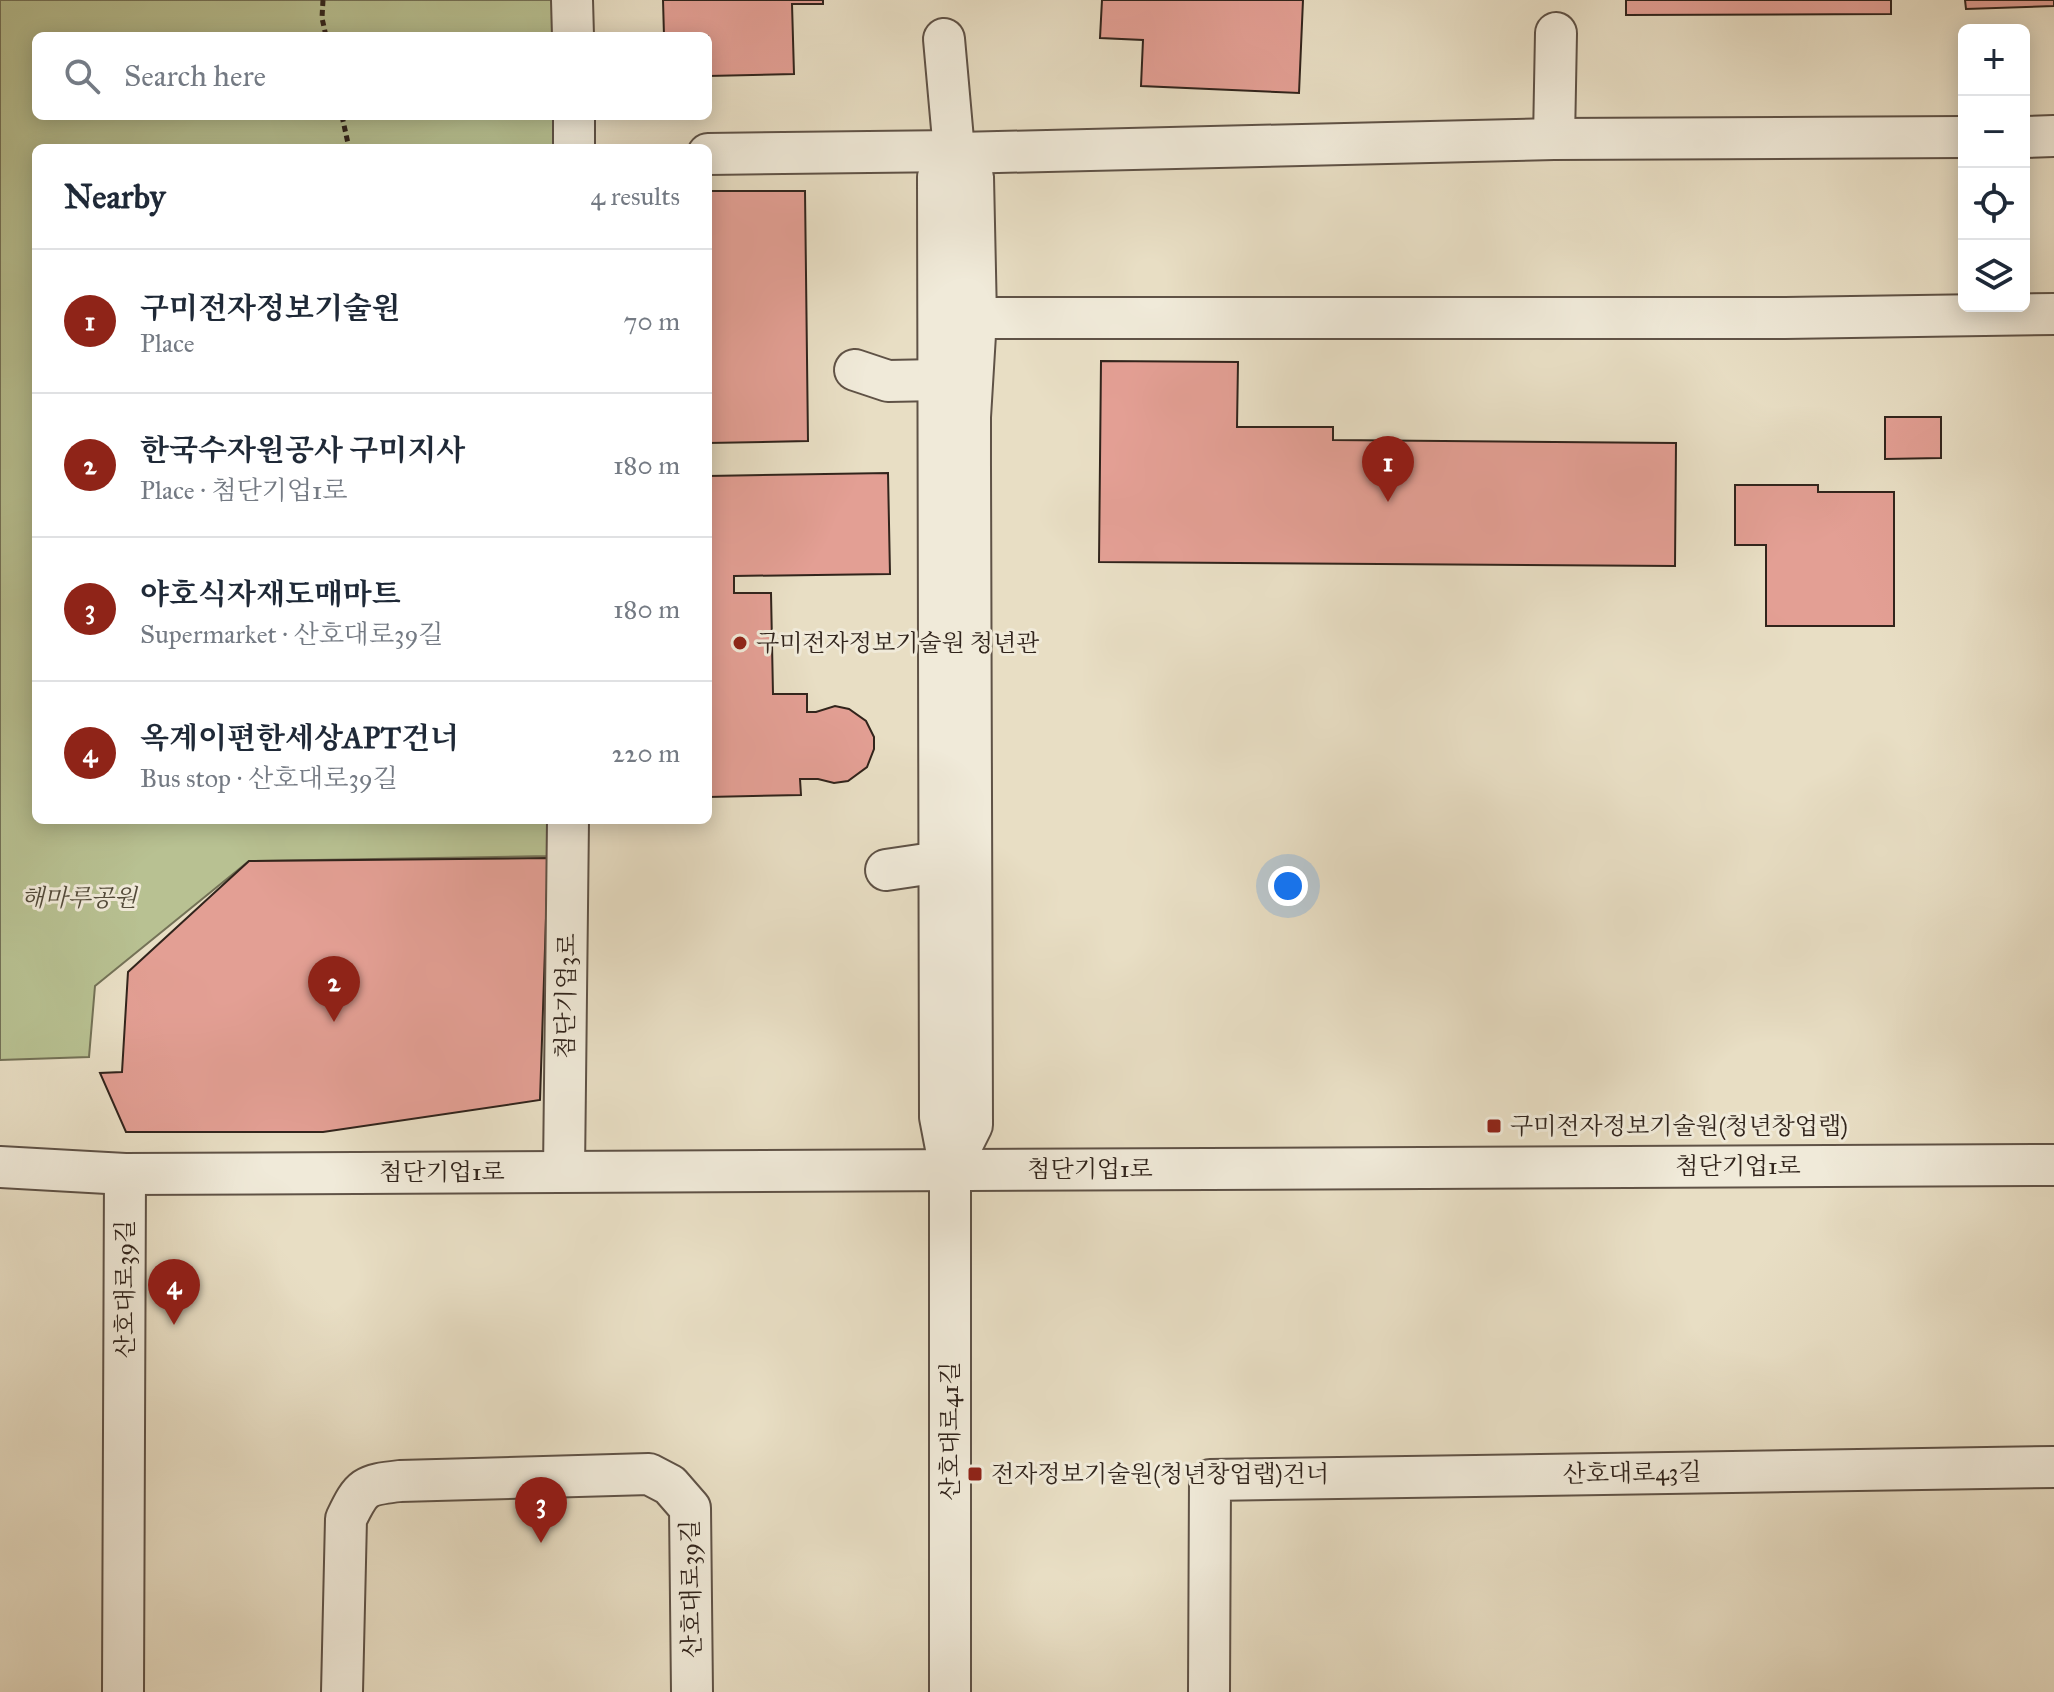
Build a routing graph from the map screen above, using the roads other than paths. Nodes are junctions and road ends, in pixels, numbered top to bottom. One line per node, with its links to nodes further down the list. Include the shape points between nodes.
1 (572, 0): 2 (street)
2 (573, 32)
3 (1556, 33): 9 (street)
4 (944, 39): 11 (street)
5 (574, 120): 10 (street)
6 (2054, 136): 8 (street)
7 (1958, 137): 9 (street)
8 (2030, 137)
9 (1554, 139): 11 (street)
10 (574, 144)
11 (956, 152): 12 (street); 14 (street, via 973,177); 16 (street, via 938,177)
12 (712, 154)
13 (2054, 314): 14 (street)
14 (976, 318): 18 (street)
15 (855, 370): 16 (street, via 888,381)
16 (938, 380): 18 (street)
17 (568, 824): 23 (street, 첨단기업3로)
18 (956, 861): 19 (street); 22 (street, 산호대로41길, via 940,1117)
19 (886, 870)
20 (2054, 1165): 22 (street, 첨단기업1로)
21 (0, 1167): 24 (street)
22 (950, 1169): 23 (street, 첨단기업1로); 30 (street, 산호대로41길)
23 (564, 1171): 24 (street, 첨단기업1로)
24 (125, 1174): 25 (street); 27 (street, 산호대로39길)
25 (0, 1192)
26 (2054, 1467): 31 (street, 산호대로43길, via 1210,1480)
27 (123, 1692)
28 (342, 1692): 29 (street, 산호대로39길, via 346,1519 357,1497 372,1484 649,1474 670,1485 690,1508)
29 (692, 1692)
30 (950, 1692)
31 (1209, 1692)

